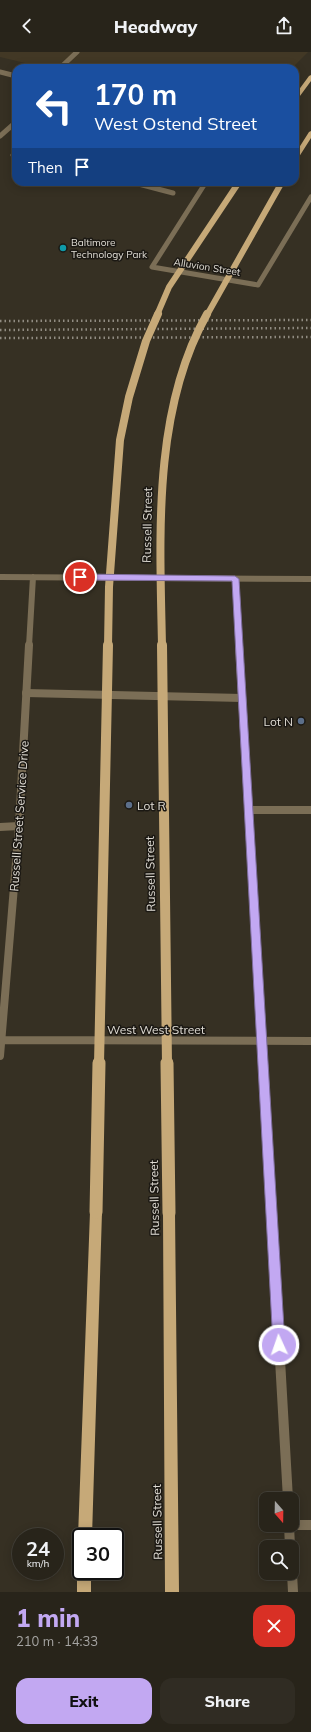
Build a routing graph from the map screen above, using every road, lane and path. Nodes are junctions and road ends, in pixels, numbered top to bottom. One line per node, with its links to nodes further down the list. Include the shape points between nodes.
1 (77, 52): 2 (street)
2 (64, 64)
3 (0, 72): 4 (street)
4 (12, 75)
5 (311, 77): 6 (main road)
6 (299, 94)
7 (12, 126): 9 (street)
8 (311, 133): 10 (main road)
9 (0, 136)
10 (299, 153)
11 (147, 186): 15 (street)
12 (203, 186): 16 (street, Alluvion Street, via 152,267 258,284)
13 (236, 186): 34 (main road, bridge, via 169,287 146,341 129,397 120,440 109,587 96,1212)
14 (280, 186): 38 (main road, Russell Street, bridge, via 197,332 176,392 162,479)
15 (173, 193)
16 (311, 197)
17 (0, 577): 18 (street)
18 (33, 577): 19 (street); 21 (street, Russell Street Service Drive)
19 (235, 579): 20 (street); 22 (street)
20 (311, 579)
21 (26, 694): 22 (street); 25 (street, Russell Street Service Drive)
22 (242, 698): 23 (street)
23 (248, 810): 24 (street); 28 (street)
24 (311, 810)
25 (19, 826): 26 (street); 27 (street, Russell Street Service Drive)
26 (0, 827)
27 (1, 1040): 28 (street, West West Street); 30 (street, Russell Street Service Drive)
28 (262, 1041): 29 (street, West West Street); 31 (street)
29 (311, 1041)
30 (0, 1056)
31 (288, 1492)
32 (299, 1525): 33 (street)
33 (311, 1525)
34 (85, 1528)
35 (84, 1580): 37 (main road)
36 (292, 1580): 39 (street)
37 (84, 1592)
38 (172, 1592)
39 (293, 1592)

